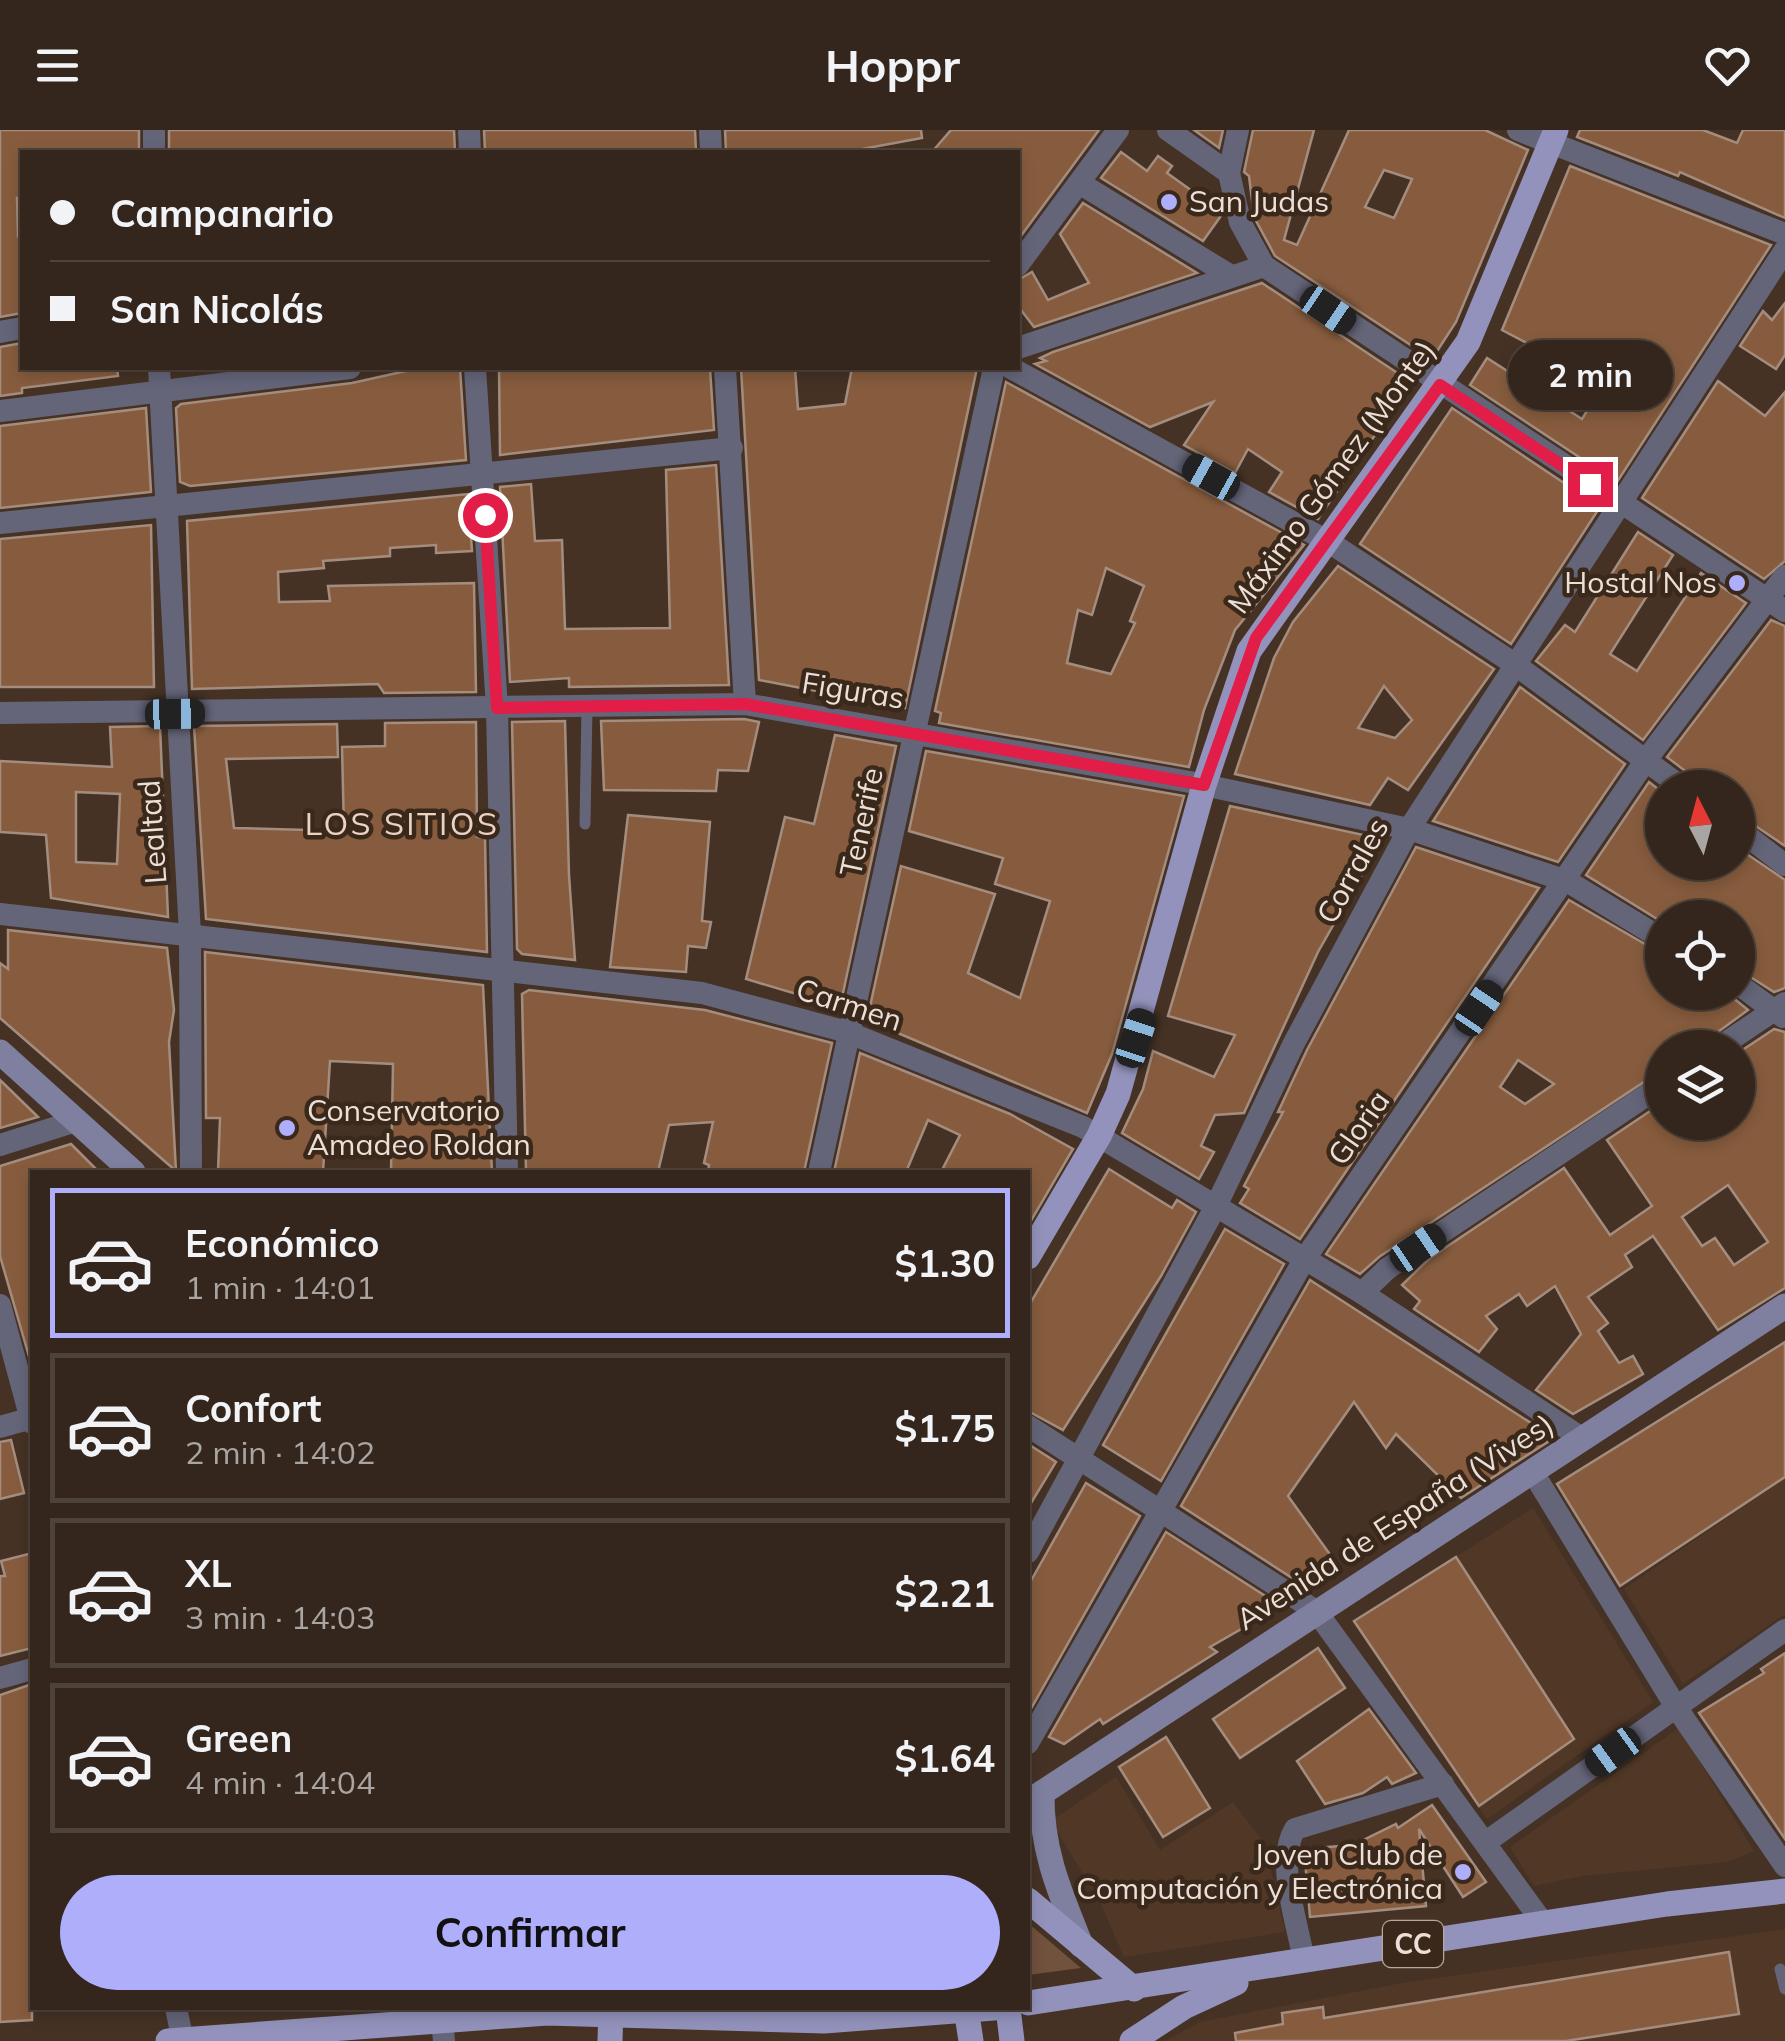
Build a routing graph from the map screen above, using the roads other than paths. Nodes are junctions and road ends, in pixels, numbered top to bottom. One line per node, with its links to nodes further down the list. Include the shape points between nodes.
1 (1118, 130): 7 (street)
2 (1168, 130): 6 (street)
3 (1238, 130): 6 (street)
4 (1518, 130): 5 (street)
5 (1554, 137): 8 (street); 20 (main road, Máximo Gómez (Monte), via 1480,320)
6 (1229, 174): 11 (street, via 1240,222)
7 (1081, 184): 10 (street); 12 (street)
8 (1785, 234)
9 (1785, 250): 25 (street, Corrales)
10 (1020, 262)
11 (1264, 266): 12 (street); 20 (street)
12 (1230, 276): 13 (street)
13 (1020, 347)
14 (159, 370): 21 (street, Lealtad)
15 (334, 370): 21 (street)
16 (476, 370): 24 (street)
17 (725, 370): 23 (street)
18 (994, 370): 37 (street, Tenerife)
19 (1015, 370): 28 (street)
20 (1440, 385): 25 (street); 28 (main road, Máximo Gómez (Monte))
21 (160, 392): 22 (street); 26 (street, Lealtad)
22 (0, 411)
23 (732, 448): 24 (street); 32 (street)
24 (482, 476): 26 (street); 34 (street)
25 (1620, 504): 30 (street); 31 (street, Corrales)
26 (168, 507): 27 (street); 36 (street, Lealtad)
27 (0, 523)
28 (1329, 542): 31 (street); 40 (main road, Máximo Gómez (Monte), via 1250,651)
29 (1785, 576): 30 (street, Gloria)
30 (1775, 605): 38 (street, Gloria)
31 (1512, 664): 38 (street); 42 (street, Corrales)
32 (745, 704): 33 (street, Figuras); 37 (street, Figuras)
33 (586, 706): 34 (street, Figuras); 41 (lane)
34 (497, 708): 36 (street, Figuras); 49 (street)
35 (0, 713): 36 (street, Figuras)
36 (175, 714): 48 (street, Lealtad)
37 (913, 730): 40 (street, Figuras); 53 (street, Tenerife)
38 (1646, 760): 39 (street); 45 (street, Gloria)
39 (1659, 770)
40 (1204, 785): 42 (street, Figuras); 57 (main road, Máximo Gómez (Monte), via 1143,1014)
41 (585, 824)
42 (1409, 829): 45 (street, Figuras); 63 (street, Corrales)
43 (1755, 842): 44 (street)
44 (1785, 865)
45 (1567, 881): 47 (street, Figuras); 65 (street, Gloria)
46 (0, 914): 48 (street, Carmen)
47 (1645, 929)
48 (190, 934): 49 (street, Carmen); 60 (street, Lealtad)
49 (500, 971): 53 (street, Carmen, via 702,993); 61 (street)
50 (1755, 994): 51 (street)
51 (1782, 1010): 52 (street)
52 (1748, 1030)
53 (847, 1032): 57 (street, Carmen); 62 (street, Tenerife)
54 (0, 1052): 56 (street)
55 (1645, 1096): 66 (street, via 1387,1268)
56 (76, 1121): 58 (street); 59 (street)
57 (1099, 1136): 63 (street, Carmen); 64 (main road, Máximo Gómez (Monte))
58 (0, 1145)
59 (130, 1170)
60 (192, 1170)
61 (507, 1170)
62 (819, 1170)
63 (1217, 1204): 65 (street, Carmen); 74 (street, Corrales)
64 (1030, 1254)
65 (1304, 1260): 66 (street, Carmen); 76 (street, Gloria)
66 (1362, 1293): 73 (street, Carmen)
67 (0, 1306): 69 (street)
68 (1785, 1306): 73 (street, Avenida de España (Vives))
69 (30, 1413)
70 (30, 1420): 71 (street)
71 (0, 1427)
72 (1030, 1427): 74 (street)
73 (1583, 1439): 75 (street, Avenida de España (Vives))
74 (1078, 1459): 76 (street); 77 (street, Corrales)
75 (1532, 1471): 78 (street, Avenida de España (Vives)); 82 (street)
76 (1160, 1510): 78 (street); 83 (street, Gloria)
77 (1030, 1548)
78 (1316, 1611): 84 (street); 85 (street, Avenida de España (Vives))
79 (1785, 1630): 82 (street)
80 (30, 1670): 81 (street)
81 (0, 1678)
82 (1676, 1707): 86 (street); 87 (street)
83 (1030, 1739)
84 (1443, 1784): 86 (street); 92 (street, via 1295,1829 1287,1843)
85 (1032, 1803): 91 (street, via 1048,1866)
86 (1486, 1842): 90 (street)
87 (1785, 1866)
88 (1785, 1892): 90 (main road, CC)
89 (1030, 1902): 91 (main road)
90 (1543, 1923): 92 (main road, CC)
91 (1081, 1944): 94 (main road)
92 (1294, 1963): 94 (main road, CC); 110 (main road, via 1198,2000)
93 (1780, 1969): 95 (lane)
94 (1134, 1989): 96 (main road)
95 (1785, 1989)
96 (1030, 2003)
97 (176, 2010): 105 (street)
98 (953, 2010): 101 (main road, via 824,2020)
99 (966, 2010): 108 (main road)
100 (1008, 2010): 109 (main road)
101 (611, 2011): 103 (main road); 107 (main road)
102 (380, 2016): 103 (main road); 104 (main road)
103 (443, 2030)
104 (310, 2036): 105 (main road)
105 (182, 2040): 106 (main road)
106 (168, 2041)
107 (610, 2041)
108 (970, 2041)
109 (1012, 2041)
110 (1132, 2041)

